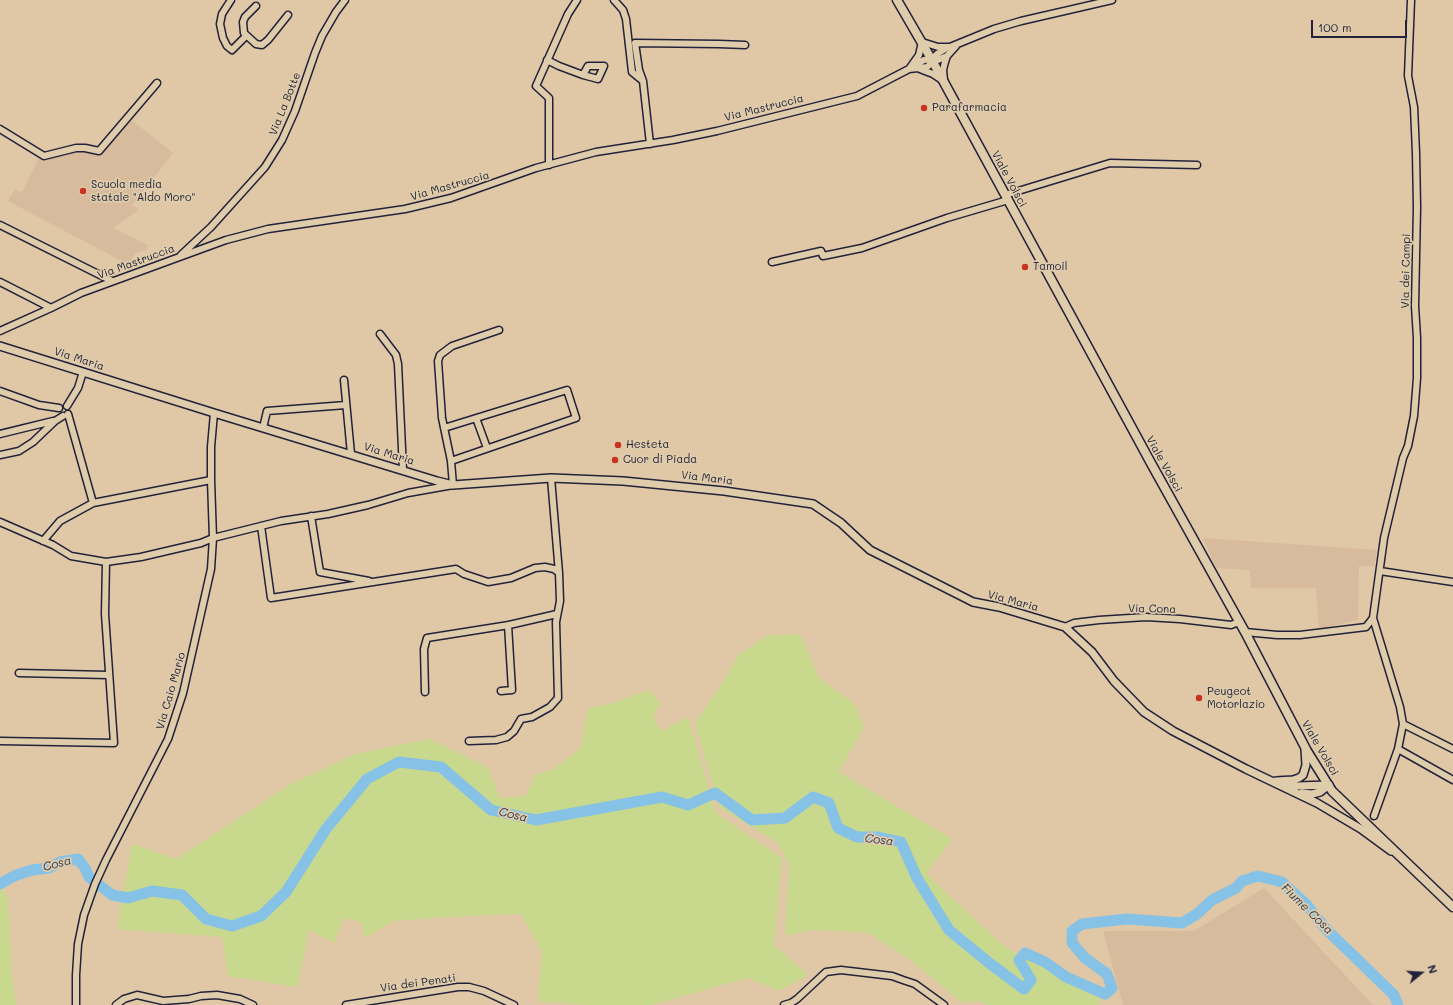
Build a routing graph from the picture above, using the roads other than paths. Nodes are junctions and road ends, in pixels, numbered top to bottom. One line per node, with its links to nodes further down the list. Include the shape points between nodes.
1 (231, 0): 10 (street, via 222,14 220,24 223,38 232,50)
2 (345, 0): 30 (street, Via La Botte, via 322,36 282,140 260,172 211,227)
3 (577, 0): 16 (street)
4 (614, 0): 21 (street, via 623,10 626,19 632,72)
5 (897, 0): 11 (main road, Viale Volsci)
6 (1112, 0): 13 (street, via 1021,21 994,29)
7 (1411, 0): 67 (street, Via dei Campi, via 1408,76 1414,107 1418,207 1415,306 1417,378 1414,416 1384,538)
8 (256, 6): 10 (street, via 243,22)
9 (288, 15): 10 (street, via 262,45 256,44)
10 (246, 36)
11 (922, 42): 14 (street); 17 (main road, Viale Volsci); 18 (street, via 919,55)
12 (745, 45): 21 (street, via 635,43)
13 (956, 46): 14 (street); 15 (street)
14 (947, 48): 17 (street)
15 (947, 56): 17 (street); 23 (street, via 943,70)
16 (547, 60): 20 (street); 27 (street, via 536,86 549,98)
17 (932, 60): 18 (street, via 924,60); 19 (street, via 927,67); 23 (main road, Viale Volsci)
18 (911, 67): 19 (street); 25 (street, Via Mastruccia, via 857,96 716,131)
19 (919, 69): 23 (street, via 933,74)
20 (583, 75)
21 (643, 81): 25 (street)
22 (157, 83): 24 (street, via 99,151 76,148 44,156)
23 (945, 83): 28 (main road, Viale Volsci)
24 (0, 129)
25 (650, 144): 27 (street, Via Mastruccia, via 596,152)
26 (1197, 164): 28 (street, via 1110,163)
27 (549, 165): 30 (street, Via Mastruccia, via 451,198 405,209 268,229 226,240)
28 (1006, 197): 31 (street, via 862,248 823,256 821,251); 73 (main road, Viale Volsci)
29 (0, 225): 32 (street)
30 (179, 257): 32 (street, Via Mastruccia)
31 (772, 262)
32 (112, 281): 34 (street, Via Mastruccia)
33 (0, 282): 34 (street)
34 (51, 308): 36 (street, Via Mastruccia)
35 (499, 330): 50 (street, via 452,346 440,355 438,368)
36 (0, 331)
37 (380, 334): 56 (street, via 396,354 398,364)
38 (0, 346): 39 (street, Via Maria)
39 (83, 372): 42 (street, via 78,388); 45 (street, Via Maria)
40 (344, 380): 43 (street)
41 (0, 391): 44 (street, via 39,405)
42 (67, 406): 44 (street, via 62,405); 46 (street, via 69,411)
43 (346, 406): 49 (street, via 267,411); 53 (street)
44 (59, 408): 46 (street, via 59,412)
45 (214, 413): 49 (street, Via Maria); 58 (street, Via Caio Mario)
46 (65, 415): 48 (street); 60 (street)
47 (476, 418): 50 (street); 52 (street); 52 (street, via 567,390 576,418)
48 (55, 421): 51 (street); 54 (street, via 33,442 19,451)
49 (263, 428): 53 (street, Via Maria)
50 (444, 428): 55 (street)
51 (0, 434)
52 (487, 448): 55 (street)
53 (351, 454): 56 (street, Via Maria)
54 (0, 455)
55 (451, 462): 59 (street)
56 (403, 470): 59 (street, Via Maria)
57 (551, 478): 59 (street, Via Maria); 68 (street); 75 (street, Via Maria, via 653,483 813,504 842,523 870,550 972,602 999,607)
58 (211, 480): 60 (street); 64 (street, Via Caio Mario)
59 (453, 484): 61 (street)
60 (93, 503): 65 (street, via 60,521)
61 (311, 516): 63 (street); 69 (street, via 320,572)
62 (0, 522): 65 (street)
63 (261, 526): 64 (street); 69 (street, via 271,598)
64 (213, 538): 66 (street, via 141,557); 95 (street, Via Caio Mario, via 211,569 183,693 168,739 106,860 84,915 78,944)
65 (43, 541): 66 (street, via 71,556)
66 (106, 562): 78 (street)
67 (1380, 571): 70 (street); 72 (street, Via dei Campi)
68 (559, 573): 69 (street, via 546,567 535,568 512,578 488,582 456,569); 71 (street, via 560,601)
69 (374, 582)
70 (1453, 582)
71 (557, 614): 74 (street); 83 (street, via 558,698 550,707 532,717 521,718 514,731 507,736 496,740)
72 (1373, 618): 76 (street, via 1366,626 1300,635); 81 (street)
73 (1239, 622): 75 (street, Via Cona, via 1231,625 1146,617 1074,623); 76 (main road, Viale Volsci)
74 (508, 625): 79 (street, via 512,690); 80 (street, via 428,638 424,649)
75 (1065, 627): 88 (street, Via Maria, via 1092,652 1114,681 1144,712 1173,731)
76 (1245, 632): 84 (main road, Viale Volsci)
77 (19, 673): 78 (street)
78 (108, 675): 82 (street, via 114,743)
79 (501, 691)
80 (425, 692)
81 (1403, 724): 85 (street); 86 (street)
82 (0, 741)
83 (470, 741)
84 (1304, 745): 88 (street, via 1306,765 1303,775 1292,780); 89 (main road, Viale Volsci)
85 (1398, 749): 87 (street); 91 (street)
86 (1453, 749)
87 (1453, 780)
88 (1273, 781): 89 (street, via 1297,786); 90 (street)
89 (1329, 785): 90 (street, via 1312,794); 92 (main road, Viale Volsci, via 1332,791)
90 (1292, 791): 92 (street, via 1347,820)
91 (1374, 816)
92 (1400, 857): 93 (main road, Viale Volsci)
93 (1453, 907)
94 (162, 1003): 96 (street, via 138,995 124,999); 97 (street, via 217,995 240,999)
95 (76, 1005)
96 (116, 1005)
97 (253, 1005)
98 (346, 1005): 99 (street, Via dei Penati, via 458,986 484,991)
99 (514, 1005)
100 (784, 1005): 101 (street, via 797,999 826,972 841,970 892,976 915,984)
101 (944, 1005)

